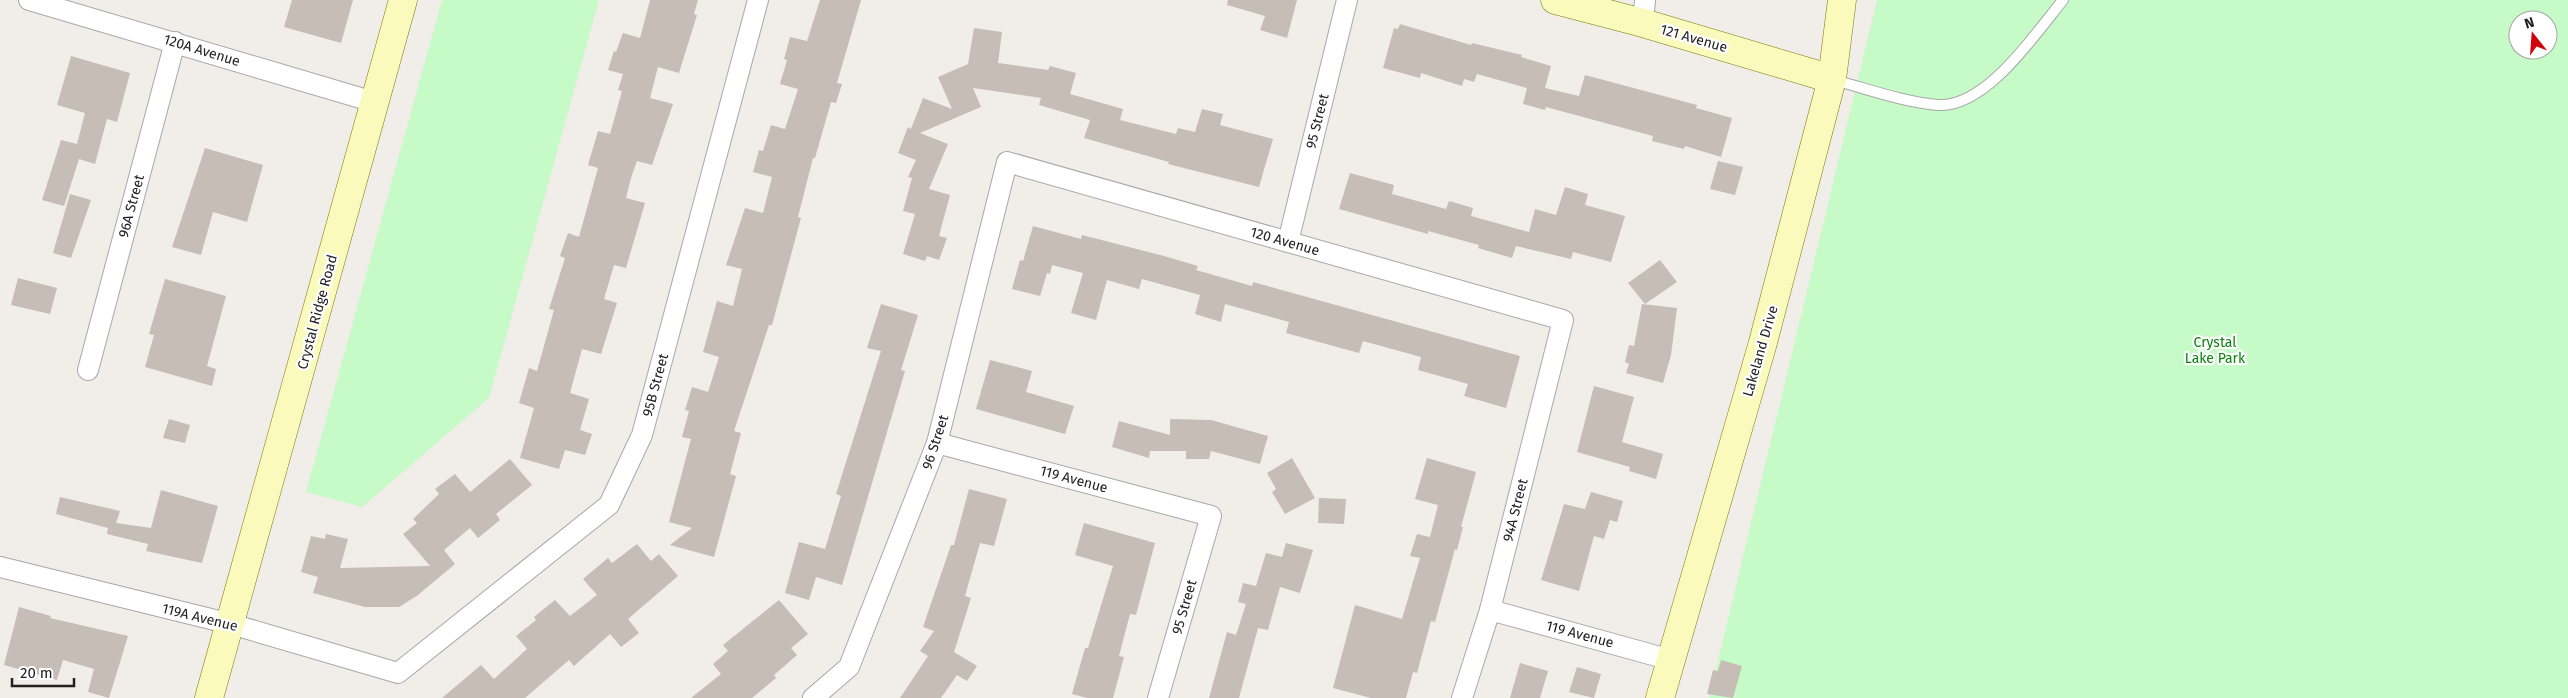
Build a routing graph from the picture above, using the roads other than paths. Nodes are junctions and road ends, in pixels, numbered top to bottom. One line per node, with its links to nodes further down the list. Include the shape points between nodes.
1 (29, 0): 9 (street, 120A Avenue)
2 (403, 0): 11 (street, Crystal Ridge Road)
3 (758, 0): 22 (street, 95B Street, via 642,434 609,505)
4 (1346, 0): 13 (street, 95 Street)
5 (1555, 0): 8 (street, 121 Avenue)
6 (1842, 0): 10 (street, Lakeland Drive)
7 (2063, 0): 10 (lane, via 1990,85 1956,103 1940,105 1911,101)
8 (1644, 11): 10 (street, 121 Avenue)
9 (175, 42): 11 (street, 120A Avenue); 15 (street, 96A Street)
10 (1832, 79): 21 (street, Lakeland Drive, via 1762,346)
11 (374, 102): 20 (street, Crystal Ridge Road)
12 (1007, 162): 13 (street, 120 Avenue); 16 (street, 96 Street)
13 (1288, 242): 14 (street, 120 Avenue)
14 (1563, 320): 19 (street, 94A Street)
15 (88, 370)
16 (937, 443): 17 (street, 119 Avenue); 24 (street, 96 Street, via 849,668)
17 (1211, 516): 25 (street, 95 Street)
18 (0, 566): 20 (street, 119A Avenue)
19 (1490, 610): 21 (street, 119 Avenue); 26 (street, 94A Street)
20 (231, 624): 22 (street, 119A Avenue); 23 (street, Crystal Ridge Road)
21 (1671, 660): 27 (street, Lakeland Drive)
22 (398, 674)
23 (209, 698)
24 (813, 698)
25 (1158, 698)
26 (1462, 698)
27 (1660, 698)

